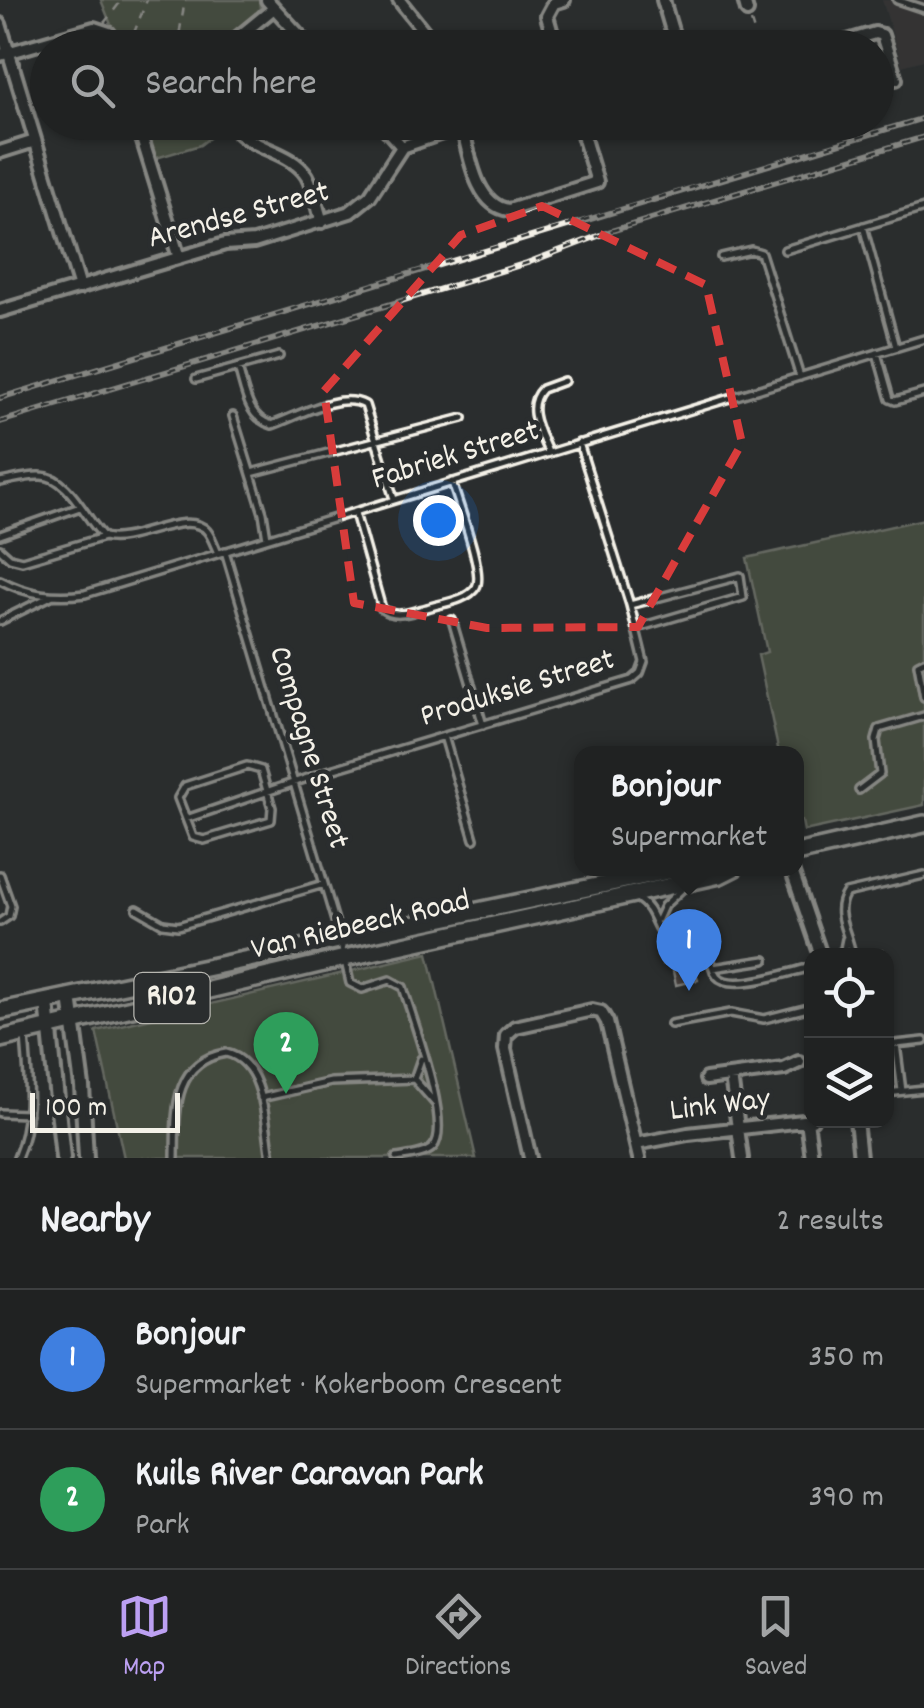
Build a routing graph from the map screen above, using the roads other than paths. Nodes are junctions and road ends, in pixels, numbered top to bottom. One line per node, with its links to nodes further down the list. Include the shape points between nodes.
1 (399, 0): 10 (street)
2 (564, 0): 11 (street, via 547,16)
3 (663, 0): 12 (street)
4 (897, 0): 6 (lane)
5 (271, 4): 8 (street); 9 (street)
6 (924, 9)
7 (0, 24): 14 (street)
8 (244, 30)
9 (295, 30)
10 (423, 30)
11 (551, 30)
12 (672, 30)
13 (30, 46): 14 (street)
14 (4, 54): 17 (street)
15 (894, 73): 16 (street)
16 (896, 79)
17 (30, 125)
18 (143, 140): 32 (street)
19 (246, 140): 28 (street, via 306,175)
20 (396, 140): 25 (street)
21 (420, 140): 25 (street)
22 (467, 140): 23 (street, via 482,191 496,208 508,210 597,182)
23 (584, 140)
24 (36, 141): 26 (street); 33 (street)
25 (402, 147): 28 (street, Arendse Street, via 361,205)
26 (0, 152)
27 (924, 208): 29 (lane)
28 (322, 222): 32 (street, Arendse Street)
29 (863, 226): 30 (lane); 36 (lane)
30 (785, 250)
31 (721, 257): 40 (lane, via 761,253)
32 (179, 258): 33 (street, Arendse Street)
33 (80, 288): 34 (street, Arendse Street)
34 (0, 312)
35 (924, 338): 36 (lane, Fabriek Street)
36 (896, 347): 37 (lane, Fabriek Street)
37 (877, 353): 40 (lane, Fabriek Street); 43 (lane, via 890,399)
38 (279, 356): 39 (lane)
39 (238, 368): 41 (lane); 46 (lane, via 260,421 272,425 355,400 365,405)
40 (800, 376): 47 (lane, Fabriek Street)
41 (196, 379)
42 (564, 381): 48 (lane, via 542,389 534,403)
43 (924, 394)
44 (233, 416): 49 (lane)
45 (464, 418): 46 (lane)
46 (378, 441): 49 (lane); 52 (lane)
47 (579, 443): 48 (lane, Fabriek Street); 62 (lane, Produksie Street)
48 (548, 453): 51 (lane, Fabriek Street)
49 (251, 473): 57 (lane)
50 (0, 482): 53 (lane, via 43,475 64,486)
51 (452, 482): 52 (lane, Fabriek Street); 54 (lane, via 479,573 464,597 388,614)
52 (394, 499): 54 (lane, Fabriek Street)
53 (80, 507): 55 (lane); 56 (lane)
54 (354, 512): 57 (lane, Fabriek Street)
55 (0, 535)
56 (104, 537): 58 (lane, via 22,561); 59 (lane, via 194,524)
57 (267, 538): 59 (lane, Fabriek Street)
58 (0, 550)
59 (222, 552): 61 (lane, Fabriek Street, via 86,594); 71 (lane, Compagne Street)
60 (0, 580): 61 (lane, Fabriek Street)
61 (51, 596): 64 (lane)
62 (630, 605): 65 (lane, Produksie Street); 65 (lane, via 740,576 744,594)
63 (452, 620): 69 (lane)
64 (0, 622)
65 (636, 629): 69 (lane, Produksie Street, via 644,662 632,680)
66 (924, 660): 67 (lane, via 918,670)
67 (924, 696)
68 (924, 716): 73 (lane, via 879,730 880,774)
69 (483, 724): 70 (lane, Produksie Street)
70 (444, 736): 71 (lane, Produksie Street); 76 (lane)
71 (293, 784): 72 (lane, Produksie Street); 84 (lane, Compagne Street)
72 (268, 790): 74 (lane, Produksie Street); 74 (lane, via 268,822 200,840); 74 (lane, via 253,766 186,786 178,798)
73 (859, 790)
74 (186, 819)
75 (924, 824): 77 (main road)
76 (474, 839)
77 (804, 852)
78 (0, 875): 87 (lane, via 11,909)
79 (924, 875): 89 (lane, via 846,893 840,909)
80 (682, 876): 90 (main road, Van Riebeeck Road / R102)
81 (684, 876): 85 (main road, Van Riebeeck Road / R102)
82 (686, 876): 88 (lane)
83 (795, 876): 91 (street)
84 (324, 884): 86 (lane, via 178,926); 90 (lane, Compagne Street)
85 (629, 896): 88 (lane); 94 (main road, Van Riebeeck Road / R102)
86 (136, 910)
87 (0, 922)
88 (658, 922): 96 (lane, via 666,939 706,938)
89 (846, 936): 92 (lane); 93 (lane)
90 (340, 940): 94 (lane, Compagne Street); 98 (main road, Van Riebeeck Road / R102)
91 (819, 948)
92 (844, 948)
93 (850, 948)
94 (344, 958): 102 (main road, Van Riebeeck Road / R102); 109 (lane, via 353,986 390,980 402,987)
95 (766, 960): 96 (lane)
96 (713, 968): 97 (lane, via 737,984)
97 (804, 969)
98 (70, 997): 99 (main road, Van Riebeeck Road / R102); 102 (street)
99 (47, 1002): 101 (main road, Van Riebeeck Road / R102); 104 (street)
100 (804, 1009): 103 (lane, via 764,1019 730,1013)
101 (0, 1011)
102 (72, 1021): 104 (main road, Van Riebeeck Road / R102); 128 (street)
103 (671, 1024)
104 (51, 1026): 105 (main road, Van Riebeeck Road / R102); 127 (street)
105 (25, 1033): 106 (main road, Van Riebeeck Road / R102); 120 (lane)
106 (0, 1039)
107 (924, 1041): 108 (lane)
108 (896, 1044): 115 (lane)
109 (422, 1056): 112 (lane); 118 (lane)
110 (800, 1062): 111 (street)
111 (731, 1076): 113 (street); 124 (street)
112 (414, 1079): 117 (lane, via 331,1082); 118 (lane)
113 (706, 1079)
114 (924, 1088): 115 (lane)
115 (902, 1091): 116 (lane)
116 (894, 1092)
117 (261, 1098): 129 (lane, via 249,1067 234,1055 214,1055 190,1071 178,1095); 130 (lane)
118 (435, 1103): 131 (lane, via 437,1142 426,1152)
119 (0, 1113): 120 (lane)
120 (28, 1114): 126 (lane)
121 (804, 1121): 124 (street, Link Way)
122 (810, 1128): 135 (street)
123 (857, 1128): 136 (street)
124 (738, 1130): 125 (street, Link Way); 134 (street)
125 (636, 1144): 132 (street, via 608,1022 592,1010 515,1027 506,1035); 133 (street)
126 (17, 1158)
127 (63, 1158)
128 (86, 1158)
129 (175, 1158)
130 (272, 1158)
131 (396, 1158)
132 (530, 1158)
133 (639, 1158)
134 (742, 1158)
135 (812, 1158)
136 (860, 1158)

